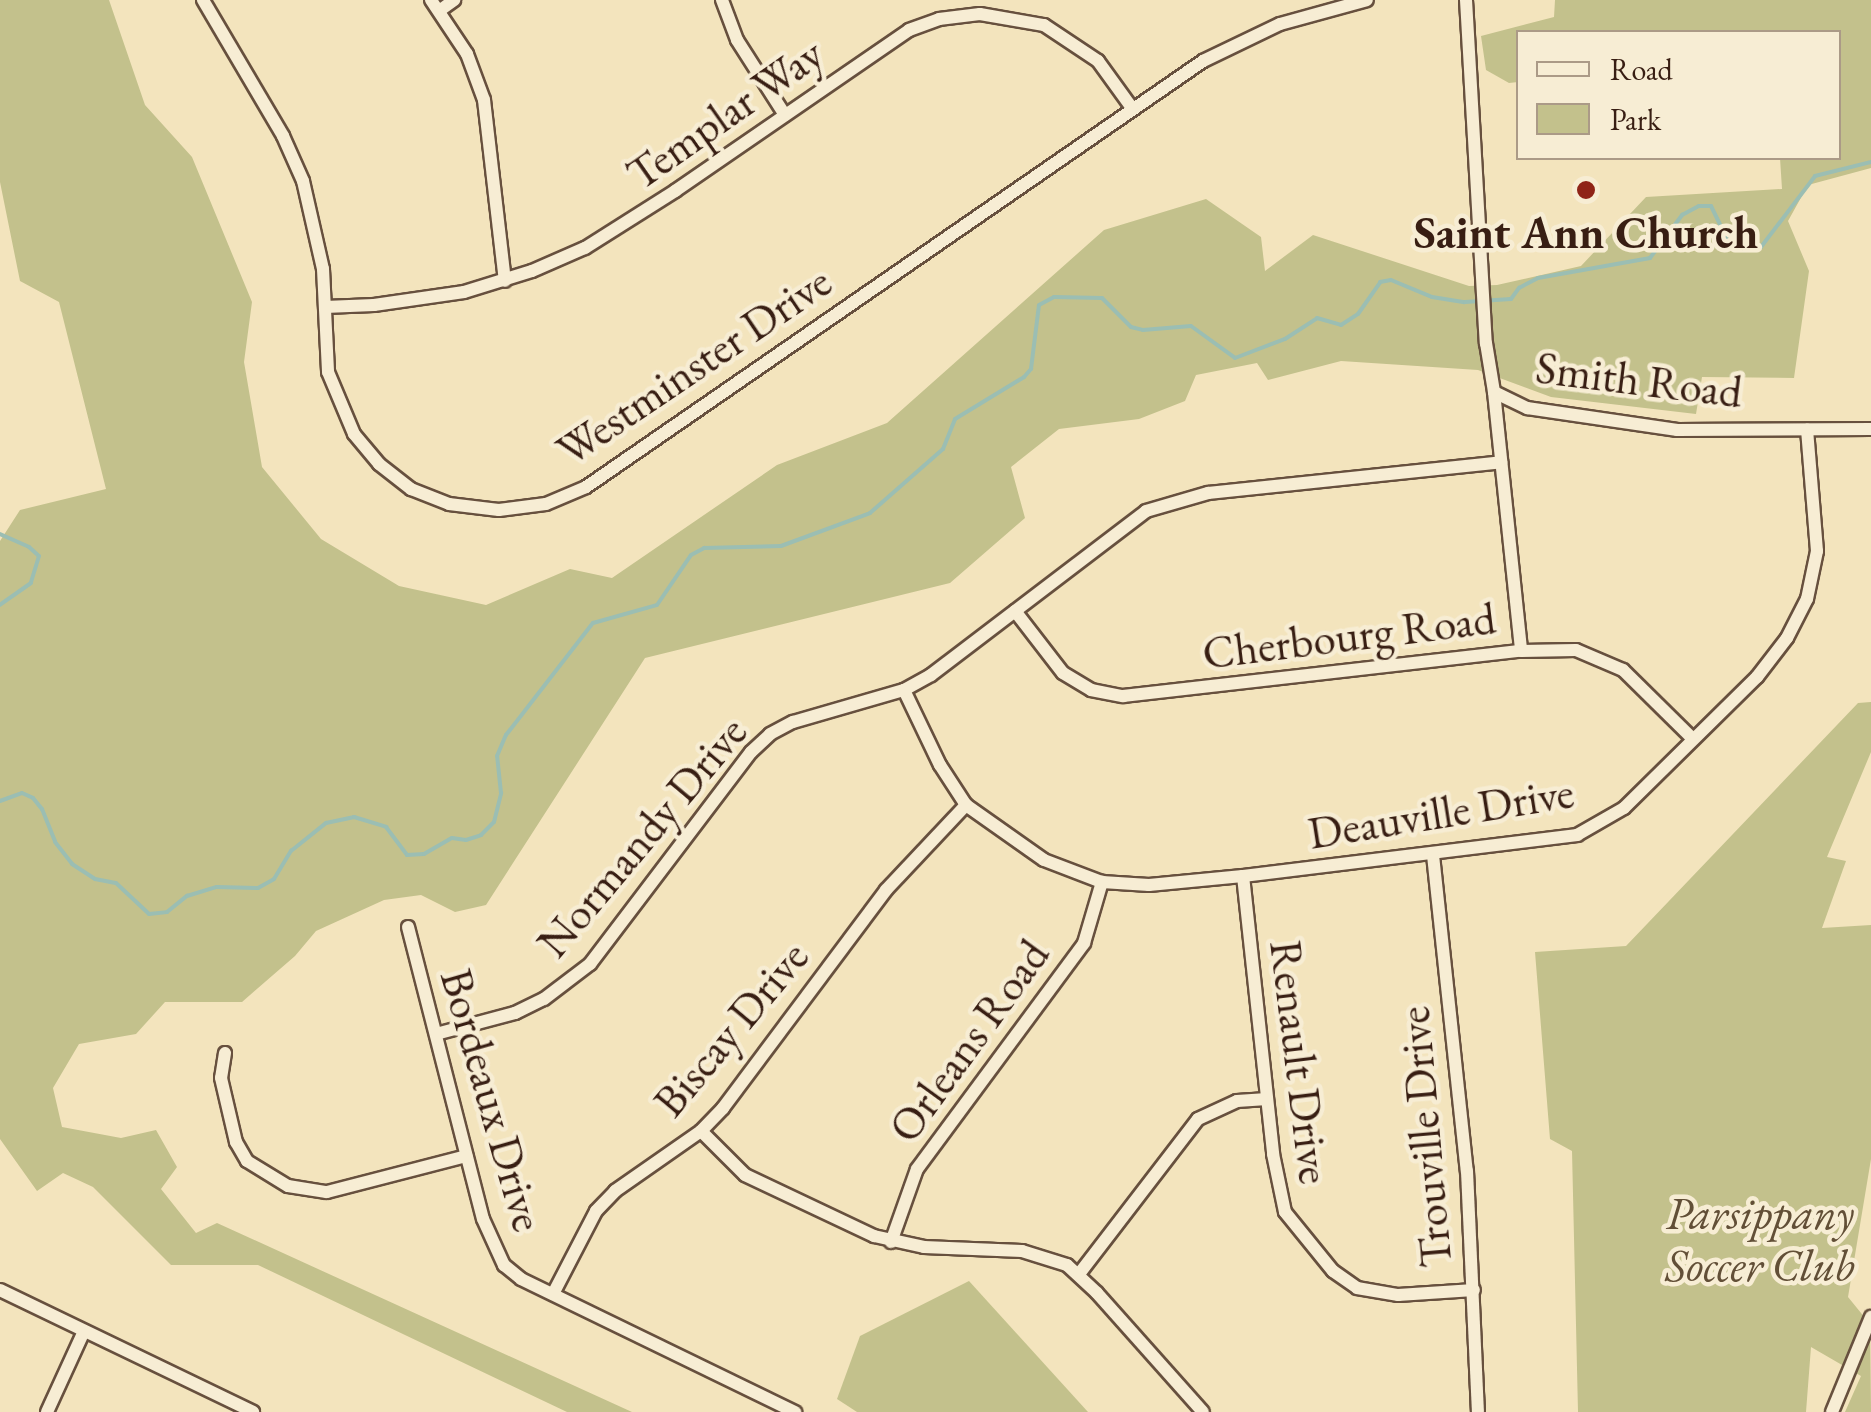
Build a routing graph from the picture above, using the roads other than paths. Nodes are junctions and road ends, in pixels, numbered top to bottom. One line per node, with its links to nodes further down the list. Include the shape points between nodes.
1 (203, 0): 10 (street, Westminster Drive, via 294,158 319,245)
2 (454, 0): 6 (street)
3 (722, 0): 8 (street, via 737,40)
4 (1366, 0): 7 (street, Westminster Drive, via 1240,42)
5 (1466, 0): 11 (street, Smith Road)
6 (435, 6): 9 (street, via 467,54 484,100)
7 (1132, 108): 8 (street, Templar Way, via 1098,61 1059,32 1029,20 980,14 909,30); 10 (street, Westminster Drive, via 586,486 546,504 499,510 449,504 411,489 378,464 335,396)
8 (784, 115): 9 (street, Templar Way, via 629,222)
9 (504, 281): 10 (street, Templar Way, via 417,300)
10 (325, 306)
11 (1494, 392): 12 (street, Smith Road, via 1527,408 1677,430); 14 (street)
12 (1808, 429): 13 (street, Smith Road); 18 (street, Deauville Drive, via 1818,529 1807,599 1773,658)
13 (1871, 429)
14 (1501, 462): 15 (street, Normandy Drive, via 1177,500 1132,520); 16 (street)
15 (1015, 611): 16 (street, Cherbourg Road, via 1063,673 1091,690 1123,696); 17 (street, Normandy Drive)
16 (1522, 652): 18 (street, Cherbourg Road, via 1576,650 1610,661)
17 (904, 690): 19 (street, Deauville Drive); 24 (street, Normandy Drive, via 770,734 590,964 514,1013)
18 (1693, 739): 20 (street, Deauville Drive, via 1624,808 1592,829)
19 (966, 805): 22 (street, Deauville Drive, via 1044,860); 27 (street, Biscay Drive, via 886,890)
20 (1433, 856): 21 (street, Deauville Drive); 32 (street, Trouville Drive)
21 (1244, 876): 22 (street, Deauville Drive); 26 (street, Renault Drive)
22 (1102, 882): 29 (street, Orleans Road, via 1084,943 917,1169)
23 (408, 927): 24 (street, Bordeaux Drive)
24 (436, 1034): 28 (street, Bordeaux Drive)
25 (225, 1053): 28 (street, via 221,1078 236,1142 247,1161 288,1186 327,1192)
26 (1266, 1098): 30 (street, via 1211,1109 1198,1119); 32 (street, Renault Drive, via 1280,1199 1298,1233 1333,1271 1357,1288 1390,1295)
27 (701, 1132): 29 (street, via 745,1175); 33 (street, Biscay Drive, via 615,1190 579,1238)
28 (466, 1156): 33 (street, Bordeaux Drive, via 495,1251 521,1280)
29 (891, 1242): 30 (street, via 1022,1251)
30 (1079, 1274): 39 (street)
31 (0, 1290): 35 (street)
32 (1474, 1290): 40 (street, Trouville Drive)
33 (552, 1294): 38 (street, Bordeaux Drive)
34 (1871, 1317): 41 (street)
35 (84, 1331): 36 (street); 37 (street)
36 (47, 1412)
37 (253, 1412)
38 (795, 1412)
39 (1203, 1412)
40 (1478, 1412)
41 (1832, 1412)

